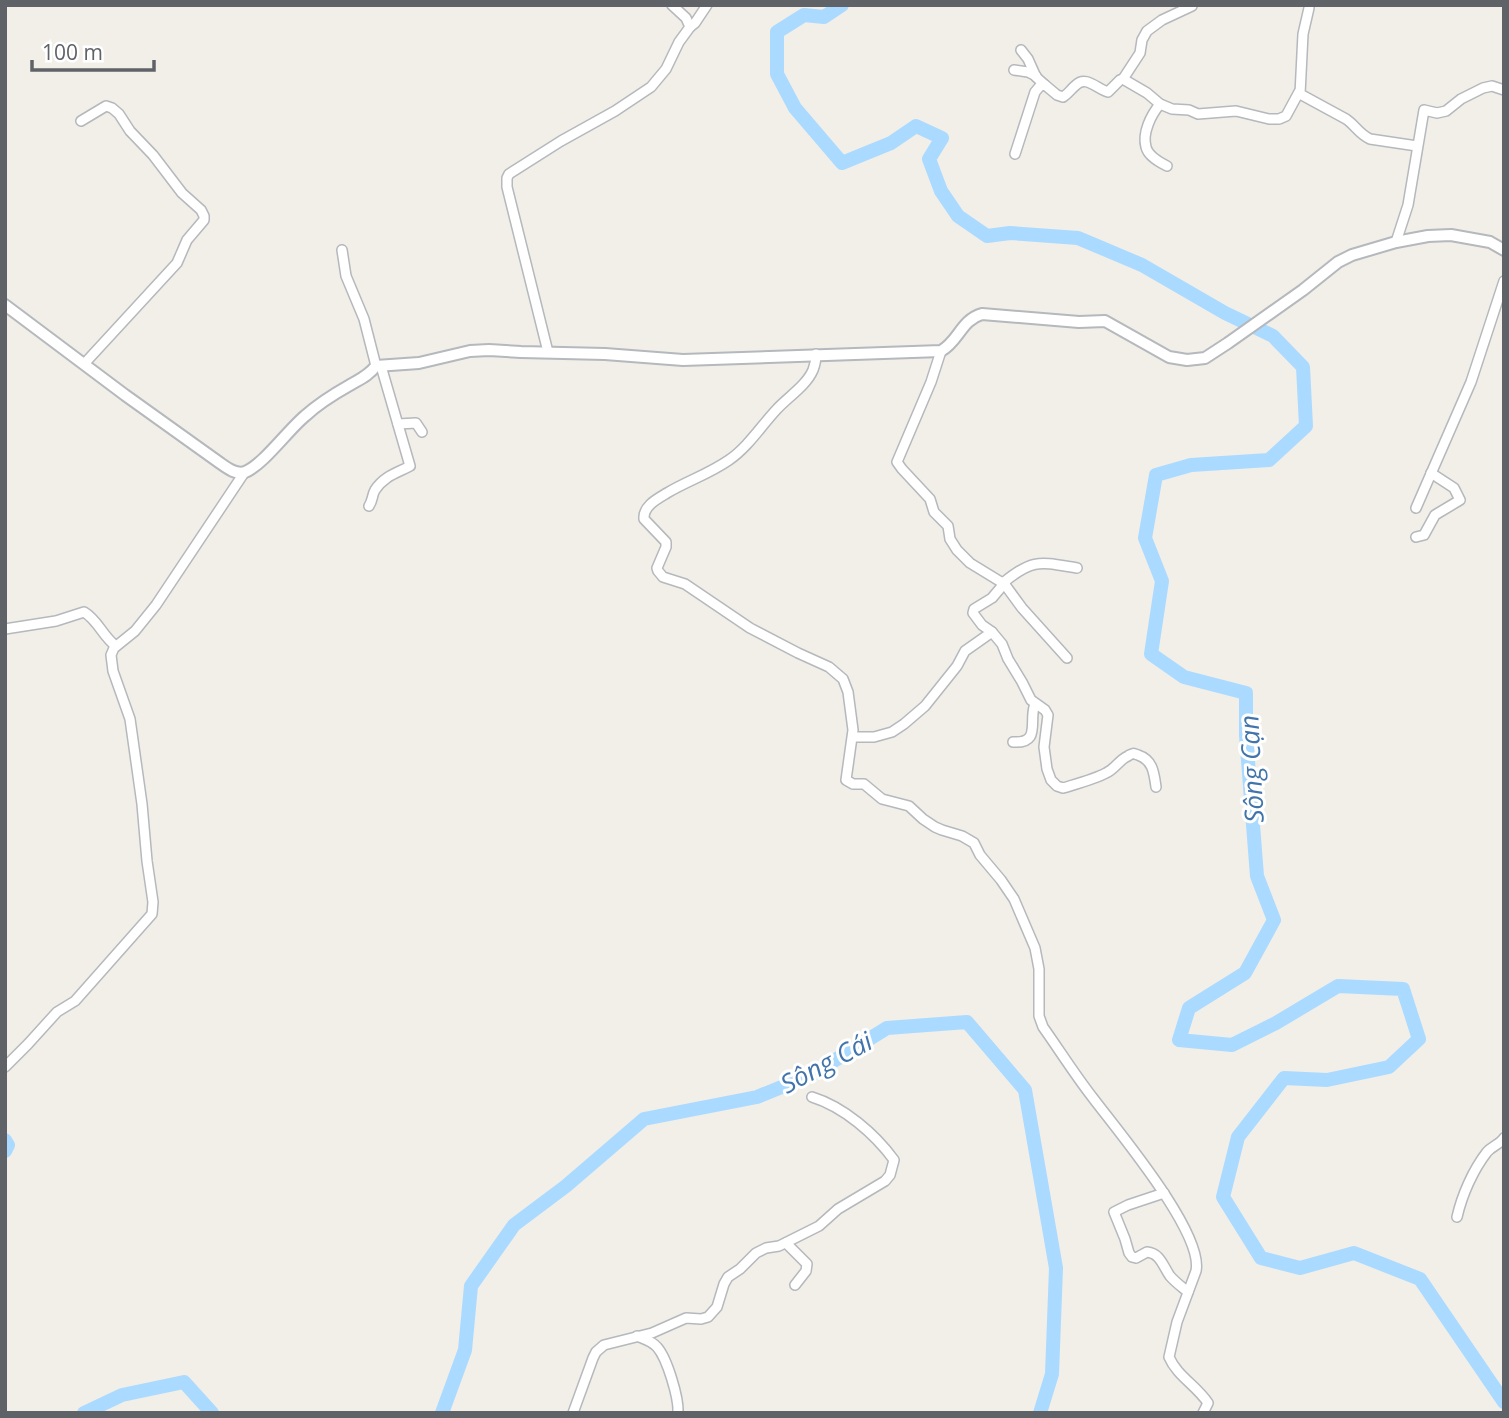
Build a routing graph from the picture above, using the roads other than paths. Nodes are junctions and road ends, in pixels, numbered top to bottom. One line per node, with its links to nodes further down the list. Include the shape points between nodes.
1 (672, 5): 5 (street)
2 (707, 5): 5 (street)
3 (1192, 6): 9 (street, via 1147,31)
4 (1309, 8): 12 (street)
5 (690, 27): 24 (street, via 651,87 507,178)
6 (1021, 50): 8 (street)
7 (1014, 70): 8 (street)
8 (1036, 76): 10 (street)
9 (1124, 79): 10 (street, via 1108,92 1082,80 1066,97); 13 (street)
10 (1045, 85): 16 (street, via 1035,92)
11 (1504, 90): 15 (street, via 1483,88 1446,111 1424,110)
12 (1300, 92): 13 (street, via 1286,116 1279,119 1236,111 1198,114); 15 (street, via 1352,123 1364,136)
13 (1160, 104): 17 (street, via 1149,120 1145,146)
14 (81, 121): 26 (street, via 106,106 112,108 205,216 177,263)
15 (1417, 146): 18 (street, via 1408,205)
16 (1015, 154)
17 (1167, 166)
18 (1395, 242): 20 (street, via 1451,235 1490,242); 23 (street, via 1338,262 1205,358 1169,357 1105,321 982,314 972,317)
19 (342, 250): 27 (street, via 346,276)
20 (1504, 250)
21 (1504, 281): 31 (street, via 1471,383)
22 (5, 305): 26 (street)
23 (941, 351): 25 (street); 36 (street, via 897,461 930,499 957,550)
24 (548, 352): 25 (street, via 683,360); 27 (street, via 470,351 419,363)
25 (817, 354): 42 (street, via 808,377 748,443 709,473 669,492 646,508 643,516 666,542 657,568 660,575 685,584 750,628 829,667 843,680)
26 (84, 365): 30 (street, via 220,463)
27 (379, 366): 28 (street); 30 (street, via 309,412)
28 (398, 424): 29 (street, via 416,423); 32 (street, via 410,466 383,481)
29 (422, 432)
30 (244, 472): 39 (street, via 156,605)
31 (1431, 473): 33 (street); 34 (street, via 1454,488 1460,500 1435,515 1424,535)
32 (369, 506)
33 (1416, 508)
34 (1416, 537)
35 (1077, 568): 36 (street, via 1030,565)
36 (1003, 583): 38 (street, via 973,612); 40 (street)
37 (5, 629): 39 (street, via 84,612)
38 (992, 632): 41 (street); 42 (street, via 965,652 925,706 904,724 874,737)
39 (116, 646): 45 (street, via 110,659 130,719 152,914 75,1001 57,1012)
40 (1067, 658)
41 (1035, 704): 43 (street, via 1030,737); 44 (street, via 1048,715 1044,747 1049,777 1057,786 1101,776 1133,754 1149,762)
42 (853, 737): 48 (street, via 848,781 864,784 882,799 909,806 923,820 970,839 1001,880 1035,948 1043,1027)
43 (1013, 742)
44 (1156, 787)
45 (5, 1067)
46 (812, 1097): 50 (street, via 844,1112 871,1134 894,1163 880,1185)
47 (1504, 1138): 49 (street, via 1480,1163)
48 (1164, 1193): 52 (street, via 1195,1248 1198,1262); 52 (street, via 1114,1212 1132,1257 1155,1254 1172,1279)
49 (1457, 1217)
50 (786, 1243): 51 (street, via 807,1264); 53 (street, via 760,1250 728,1277 717,1307 708,1317 686,1318)
51 (795, 1284)
52 (1188, 1292): 56 (street, via 1169,1357 1208,1403)
53 (637, 1336): 54 (street, via 604,1345 597,1352); 55 (street, via 660,1350)
54 (573, 1413)
55 (678, 1413)
56 (1203, 1413)

